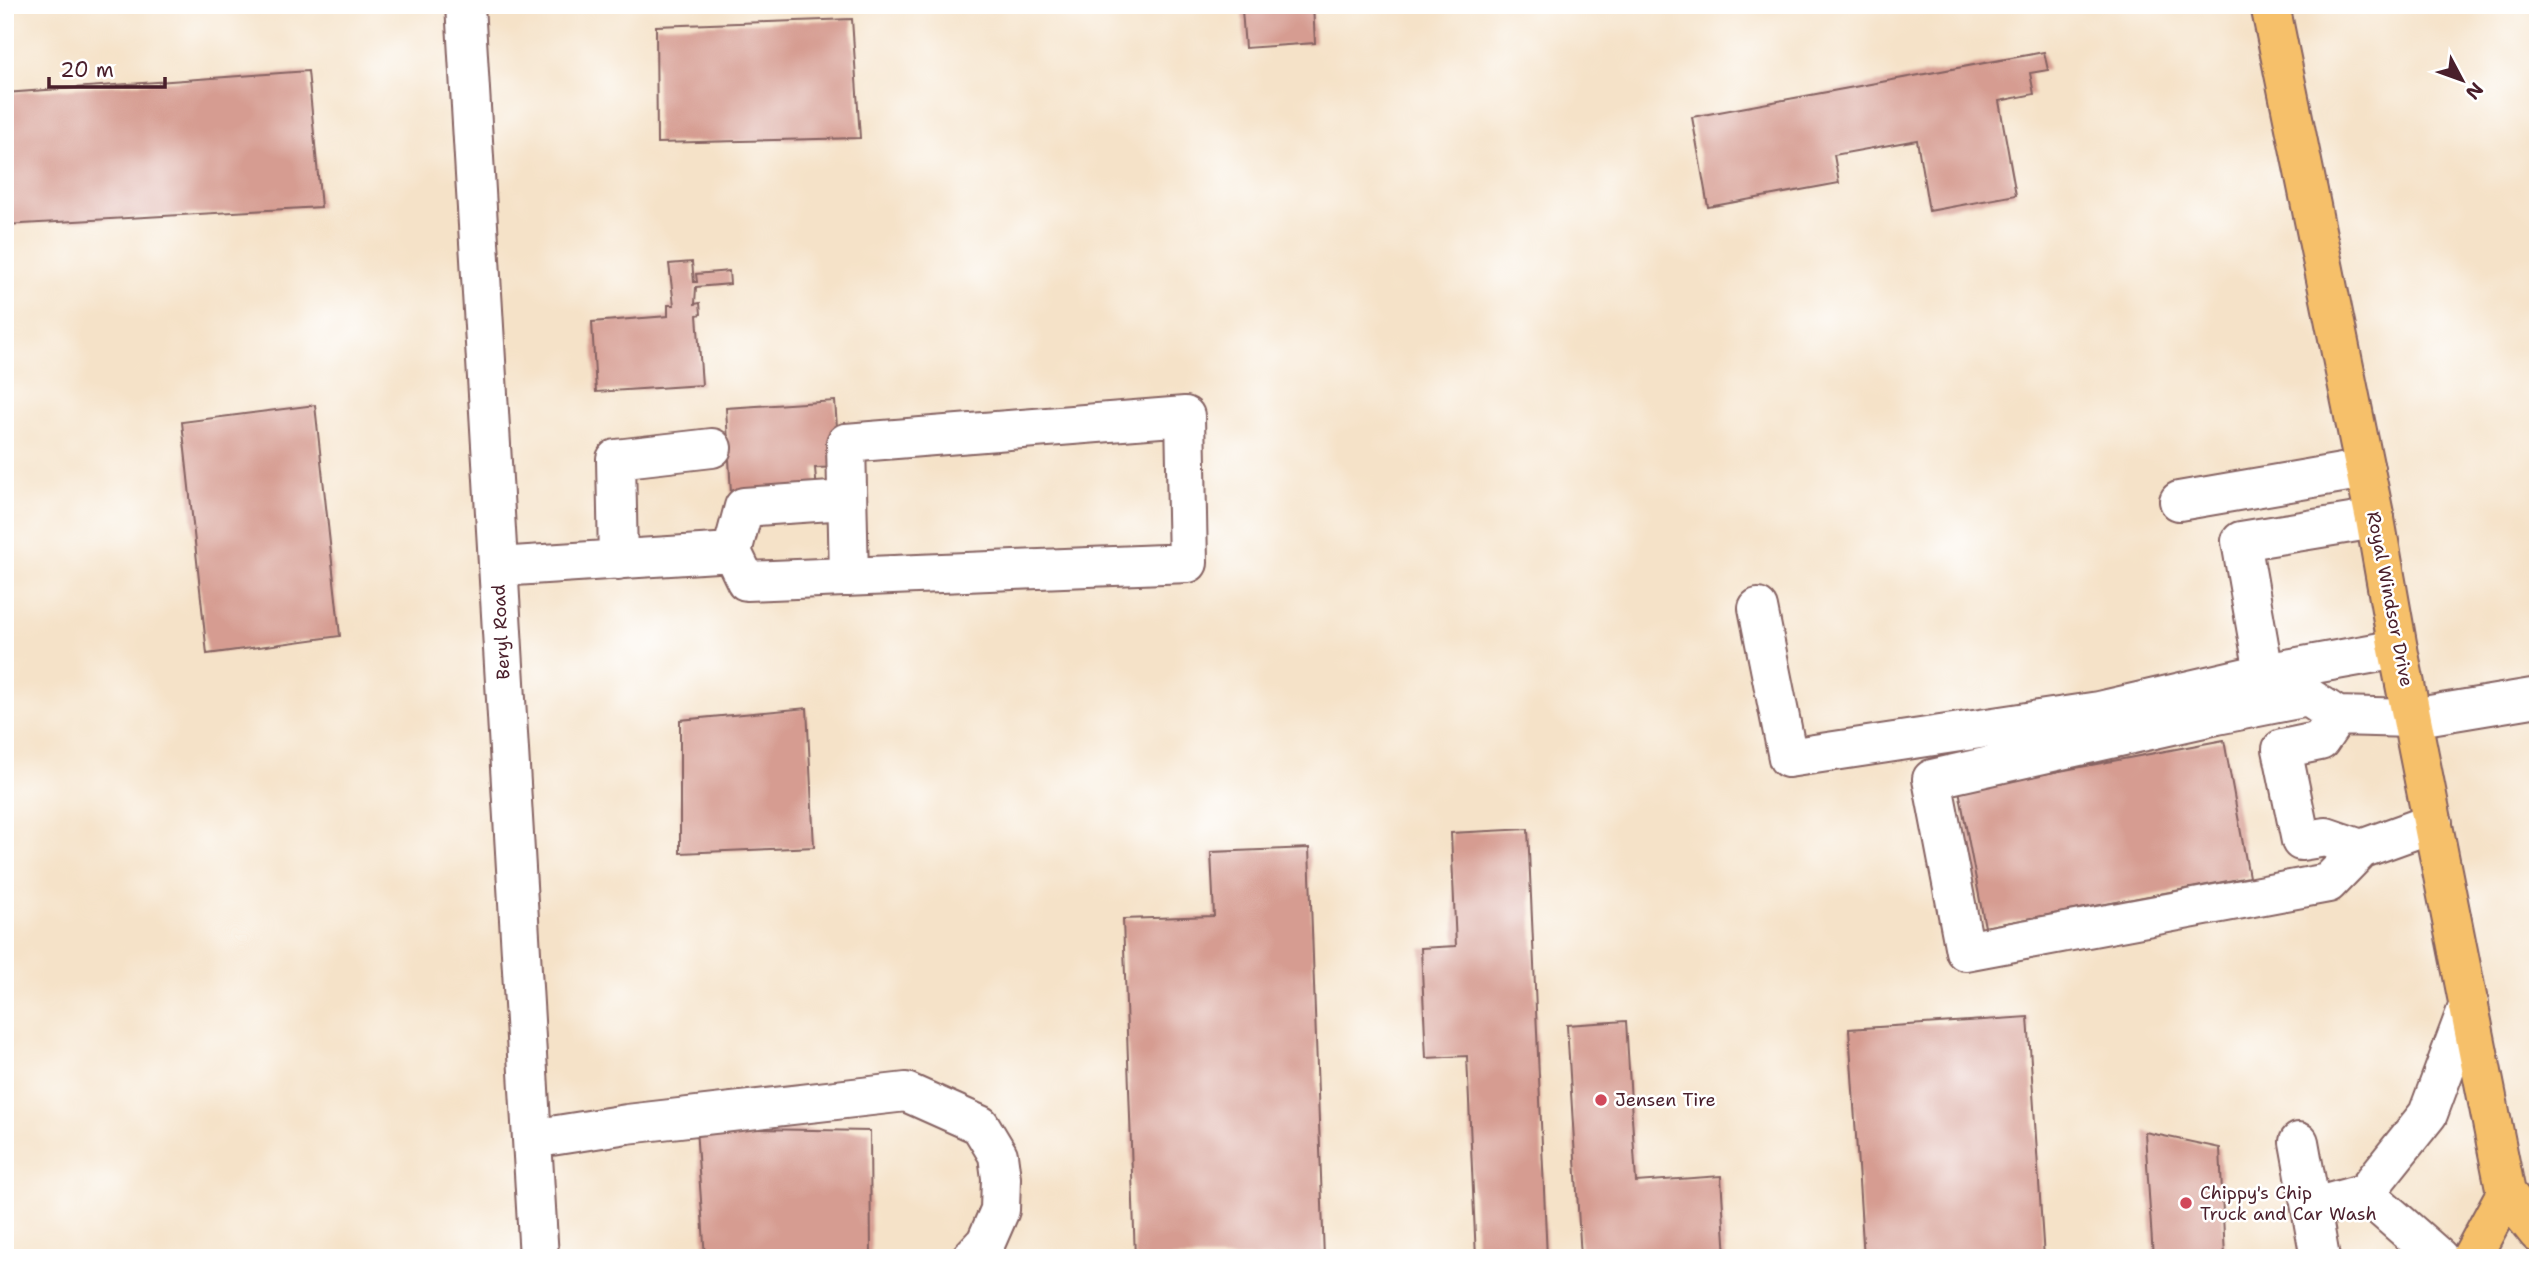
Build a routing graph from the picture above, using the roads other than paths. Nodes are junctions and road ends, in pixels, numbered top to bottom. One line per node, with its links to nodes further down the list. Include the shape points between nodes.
1 (464, 5): 10 (street, Beryl Road)
2 (2270, 5): 4 (main road, Royal Windsor Drive)
3 (712, 448): 9 (street, via 616,459)
4 (2365, 469): 6 (street); 7 (main road, Royal Windsor Drive)
5 (846, 500): 8 (street, via 744,507); 11 (street); 11 (street, via 846,443 1185,416 1188,563)
6 (2179, 501)
7 (2375, 519): 13 (main road, Royal Windsor Drive); 14 (street, via 2241,541)
8 (732, 552): 9 (street); 11 (street, via 746,581)
9 (618, 560): 10 (street)
10 (498, 567): 21 (street, Beryl Road)
11 (849, 577)
12 (1758, 608): 14 (street, via 1788,758 2099,711)
13 (2398, 649): 14 (street); 17 (main road, Royal Windsor Drive)
14 (2264, 673)
15 (2538, 696): 17 (street)
16 (2337, 716): 17 (street); 19 (street, via 2320,741 2282,749 2301,841 2326,837); 19 (street, via 2308,697 1932,779 1965,951 2328,883)
17 (2412, 718): 18 (main road, Royal Windsor Drive)
18 (2433, 823): 19 (street); 20 (main road, Royal Windsor Drive)
19 (2361, 849)
20 (2469, 1004): 23 (street, via 2428,1114); 24 (main road, Royal Windsor Drive)
21 (532, 1139): 27 (street, Beryl Road); 28 (street, via 906,1092 980,1125 998,1155 1000,1210 986,1242)
22 (2299, 1142): 25 (street)
23 (2365, 1193): 25 (street); 30 (street)
24 (2506, 1193): 26 (main road, Royal Windsor Drive); 31 (main road)
25 (2311, 1208): 29 (street)
26 (2538, 1233)
27 (539, 1258)
28 (971, 1258)
29 (2320, 1258)
30 (2439, 1258)
31 (2471, 1258)

